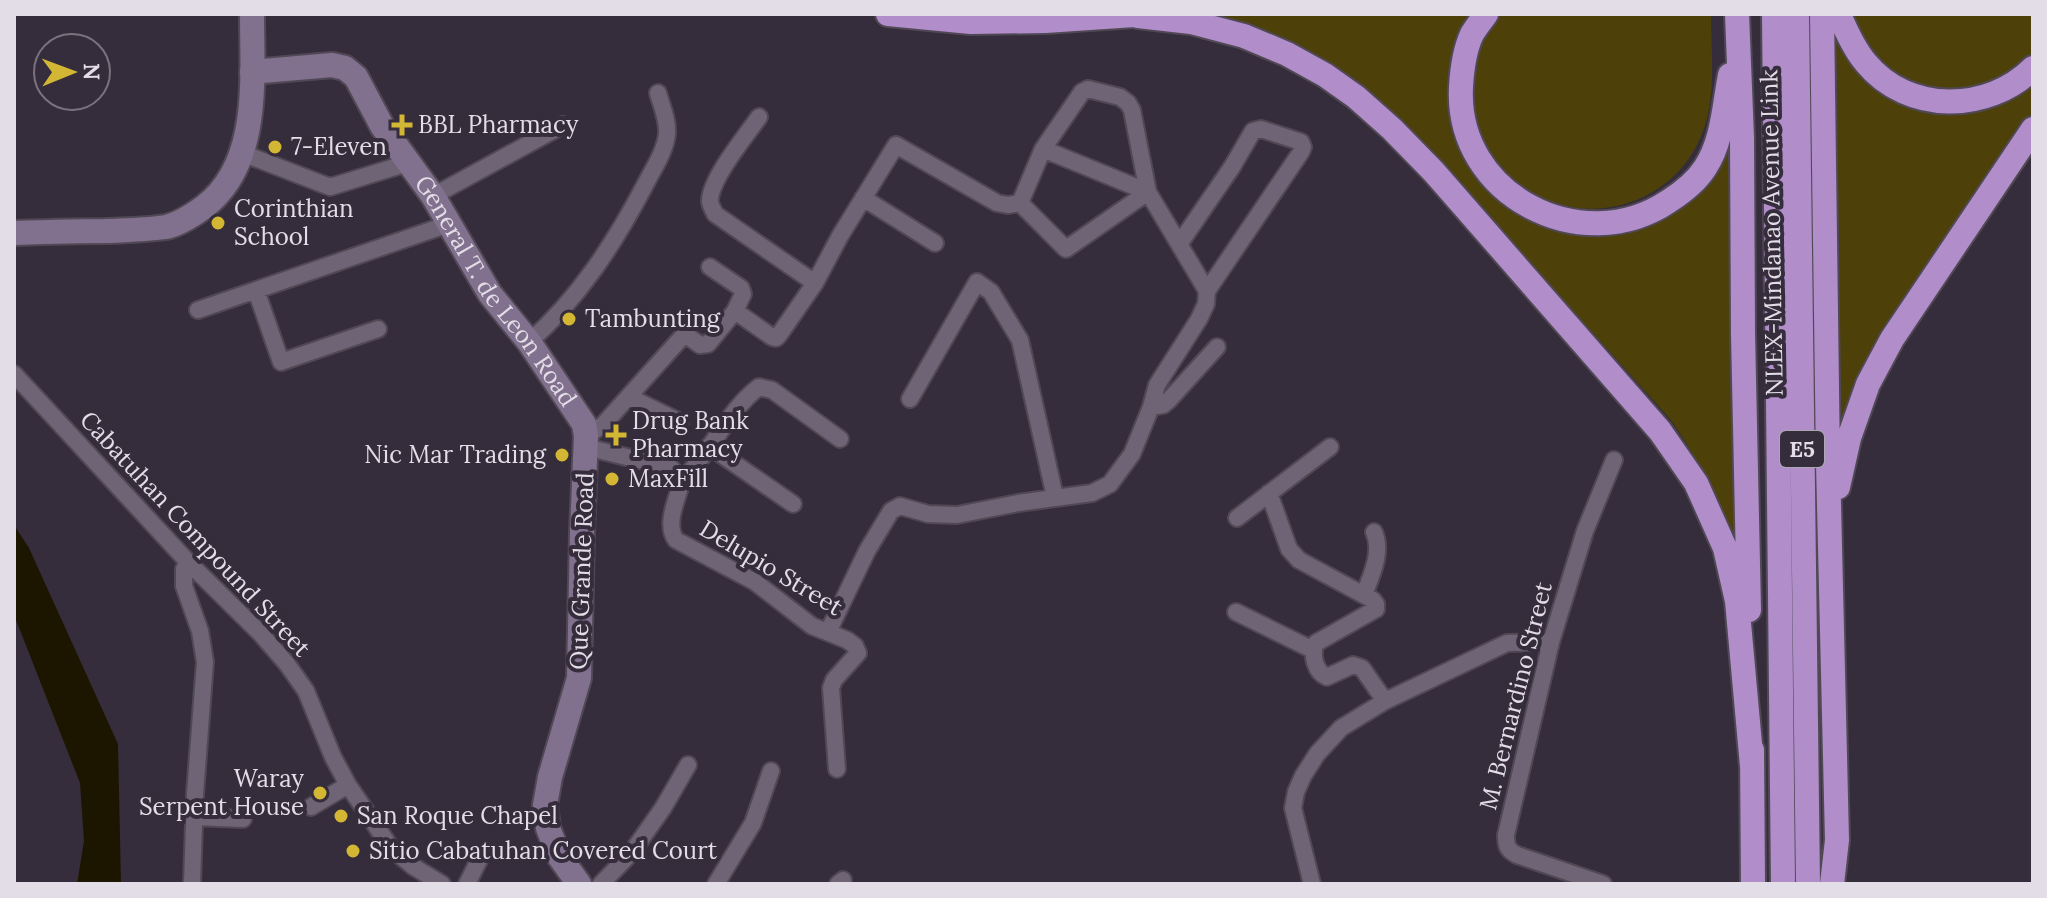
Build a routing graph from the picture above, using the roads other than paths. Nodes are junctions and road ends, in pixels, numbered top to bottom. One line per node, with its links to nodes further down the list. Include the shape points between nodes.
1 (252, 14): 10 (main road)
2 (888, 14): 8 (highway, via 971,22)
3 (1486, 14): 9 (highway, via 1462,64 1460,100 1470,141 1490,173 1529,207 1596,224 1632,220 1659,208 1705,169 1716,147)
4 (1774, 14): 78 (highway, NLEX-Mindanao Avenue Link / E5)
5 (1797, 14): 79 (highway, NLEX-Mindanao Avenue Link / E5)
6 (1822, 14): 53 (highway)
7 (1839, 14): 11 (highway, via 1867,65 1915,96 1977,100 2017,82)
8 (1144, 15): 61 (highway, via 1244,36 1287,54 1356,97 1434,172 1660,431 1696,483 1725,548 1737,601)
9 (1737, 25): 61 (highway)
10 (252, 61): 17 (main road); 18 (main road, General T. de Leon Road, via 345,68 356,77)
11 (2033, 68)
12 (658, 93): 34 (street, via 667,119 666,141 641,193 583,286)
13 (759, 117): 28 (street, via 721,172 711,196 712,210)
14 (563, 125): 20 (street)
15 (2033, 129): 53 (highway, via 1892,339 1868,384 1837,490)
16 (1043, 149): 19 (street); 19 (street, via 1085,90 1120,97 1135,117); 22 (street)
17 (242, 153): 18 (street, via 330,187); 24 (main road, via 217,197 169,226)
18 (408, 163): 20 (main road, General T. de Leon Road)
19 (1148, 192): 22 (street, via 1066,249); 26 (street)
20 (433, 196): 23 (main road, General T. de Leon Road)
21 (863, 198): 22 (street, via 896,145 997,203); 25 (street); 28 (street)
22 (1020, 203)
23 (449, 224): 29 (street); 34 (main road, General T. de Leon Road, via 490,294)
24 (14, 233)
25 (935, 243)
26 (1180, 243): 30 (street); 30 (street, via 1253,131 1301,142 1301,152)
27 (710, 267): 32 (street, via 741,288)
28 (815, 283): 32 (street, via 776,338)
29 (256, 290): 31 (street); 33 (street, via 281,362)
30 (1207, 291): 39 (street, via 1199,319 1157,385)
31 (198, 310)
32 (735, 311): 37 (street, via 708,344 682,337)
33 (378, 329)
34 (529, 342): 42 (main road, General T. de Leon Road, via 584,424)
35 (1217, 347): 39 (street, via 1169,400)
36 (14, 374): 52 (street, Cabatuhan Compound Street)
37 (629, 397): 40 (street); 42 (street)
38 (910, 399): 48 (street, via 977,282 991,292 1020,340)
39 (1151, 407): 48 (street, via 1132,454 1110,484 1092,493)
40 (680, 422)
41 (840, 439): 43 (street, via 772,390 759,387)
42 (586, 442): 46 (street, via 671,468); 72 (main road, Que Grande Road, via 579,678 545,805 559,856)
43 (709, 446): 46 (street); 49 (street)
44 (1330, 447): 47 (street)
45 (1614, 460): 57 (street, M. Bernardino Street, via 1585,531)
46 (682, 480): 56 (street, Delupio Street, via 670,533 676,540 755,582 812,626)
47 (1269, 493): 50 (street); 54 (street, via 1289,549 1299,560)
48 (1055, 497): 56 (street, via 957,515 895,508 867,551)
49 (793, 504)
50 (1237, 518)
51 (1374, 532): 54 (street, via 1377,555)
52 (188, 562): 64 (street, Cabatuhan Compound Street, via 287,664 306,691); 66 (street, via 184,586 205,662)
53 (1831, 585): 80 (highway, via 1837,840)
54 (1364, 595): 58 (street, via 1376,609 1316,643)
55 (1236, 612): 58 (street)
56 (828, 632): 62 (street, Delupio Street, via 847,640 858,653 831,688)
57 (1551, 642): 59 (street, via 1507,643); 76 (street, M. Bernardino Street, via 1506,846 1517,855)
58 (1313, 650): 59 (street, via 1323,676 1353,665 1362,668)
59 (1385, 701): 75 (street, via 1341,728 1317,754 1296,792 1293,808)
60 (688, 765): 73 (street, via 632,852)
61 (1752, 766): 77 (highway)
62 (837, 769)
63 (771, 771): 74 (street, via 753,823)
64 (348, 785): 65 (street); 70 (street, Cabatuhan Compound Street, via 391,848)
65 (311, 807)
66 (195, 817): 67 (street); 69 (street)
67 (243, 819)
68 (479, 860): 71 (street)
69 (193, 884)
70 (442, 884)
71 (467, 884)
72 (579, 884)
73 (601, 884)
74 (716, 884)
75 (1312, 884)
76 (1603, 884)
77 (1753, 884)
78 (1783, 884)
79 (1808, 884)
80 (1832, 884)

